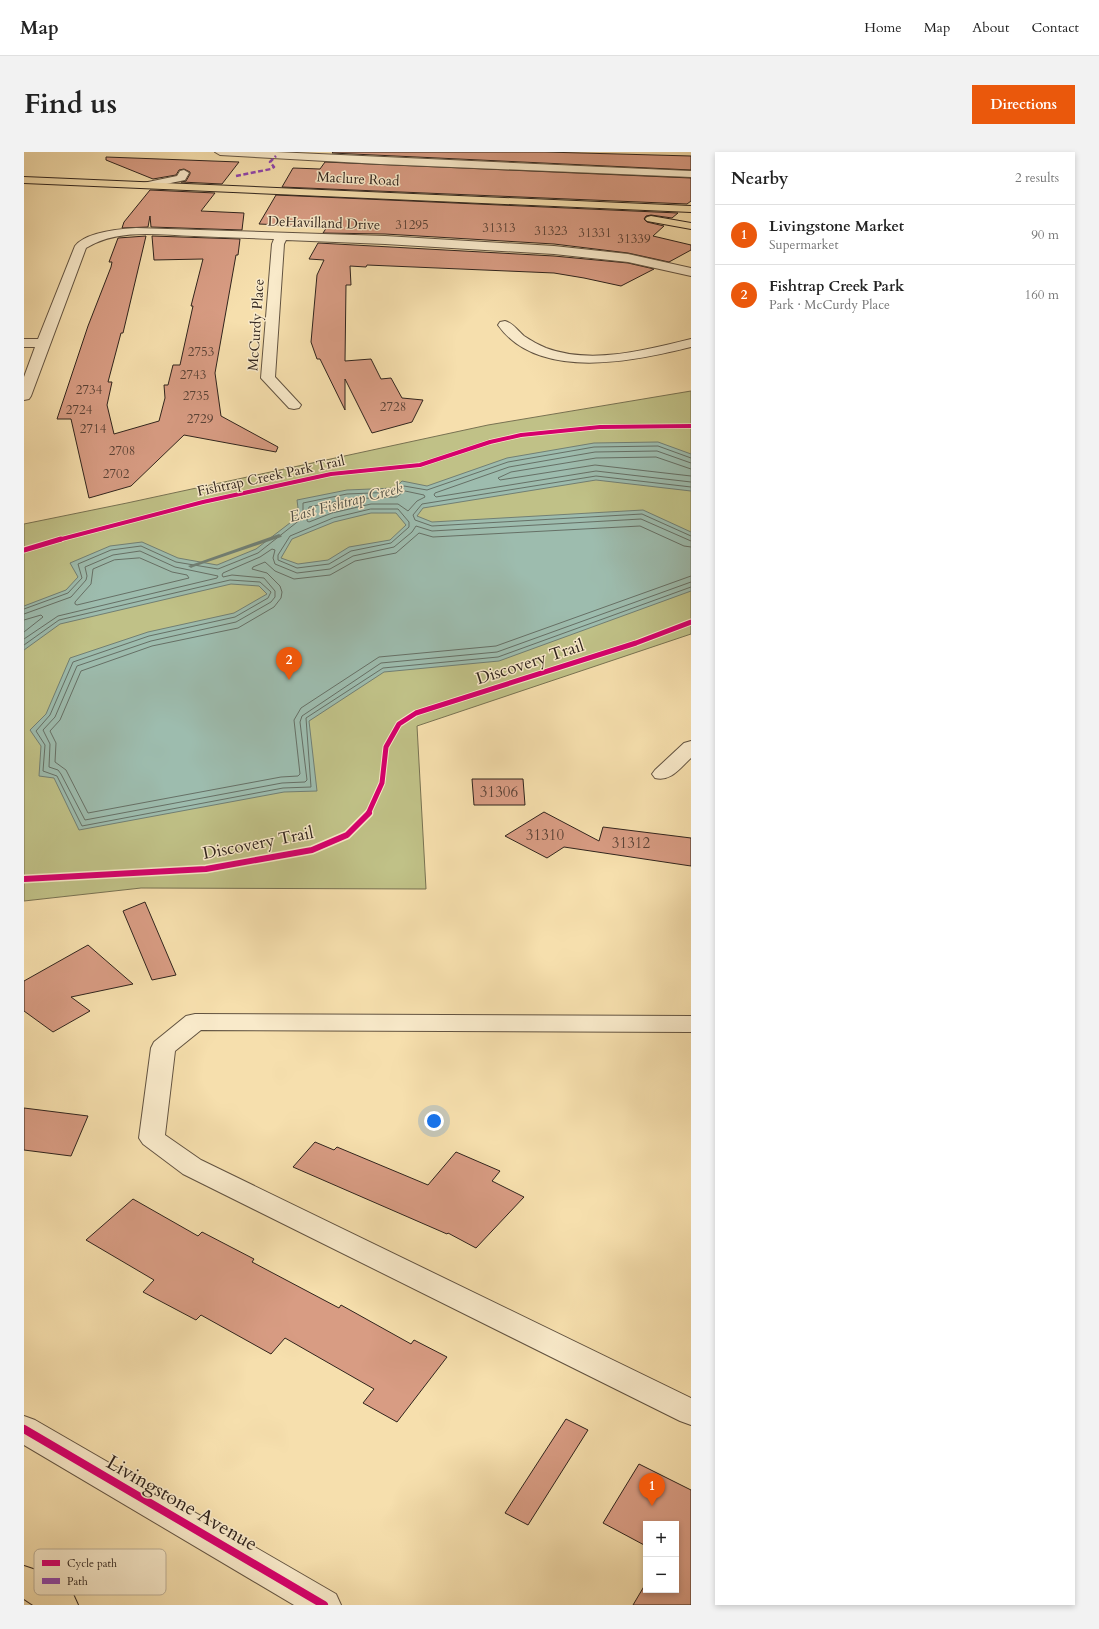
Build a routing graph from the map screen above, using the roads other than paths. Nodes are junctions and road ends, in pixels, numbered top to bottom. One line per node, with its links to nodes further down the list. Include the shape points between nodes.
1 (220, 152): 2 (street)
2 (295, 154): 3 (street)
3 (691, 174)
4 (26, 182): 5 (main road, Maclure Road); 8 (main road, Maclure Road)
5 (147, 185): 6 (main road, Maclure Road); 6 (street, via 182,176 190,183)
6 (203, 188): 7 (main road, Maclure Road)
7 (691, 209)
8 (616, 213): 9 (main road, Maclure Road); 10 (main road)
9 (691, 216)
10 (691, 226)
11 (281, 236): 12 (street, DeHavilland Drive, via 554,250 628,258); 15 (street, DeHavilland Drive, via 135,231 107,235 87,242 78,250); 18 (street, McCurdy Place, via 278,244 268,378)
12 (691, 272)
13 (505, 325): 16 (street, via 521,340 545,352 567,357 621,357 657,352)
14 (24, 343): 15 (street)
15 (43, 343): 17 (street, DeHavilland Drive)
16 (691, 343)
17 (24, 396)
18 (294, 405)
19 (691, 747): 20 (street)
20 (662, 774)
21 (691, 1024): 22 (street, via 195,1022 163,1048 152,1138 192,1168)
22 (691, 1412)
23 (24, 1429): 28 (street, Livingstone Avenue)
24 (24, 1581): 25 (main road)
25 (34, 1587)
26 (46, 1595): 27 (main road)
27 (61, 1605)
28 (324, 1605)

